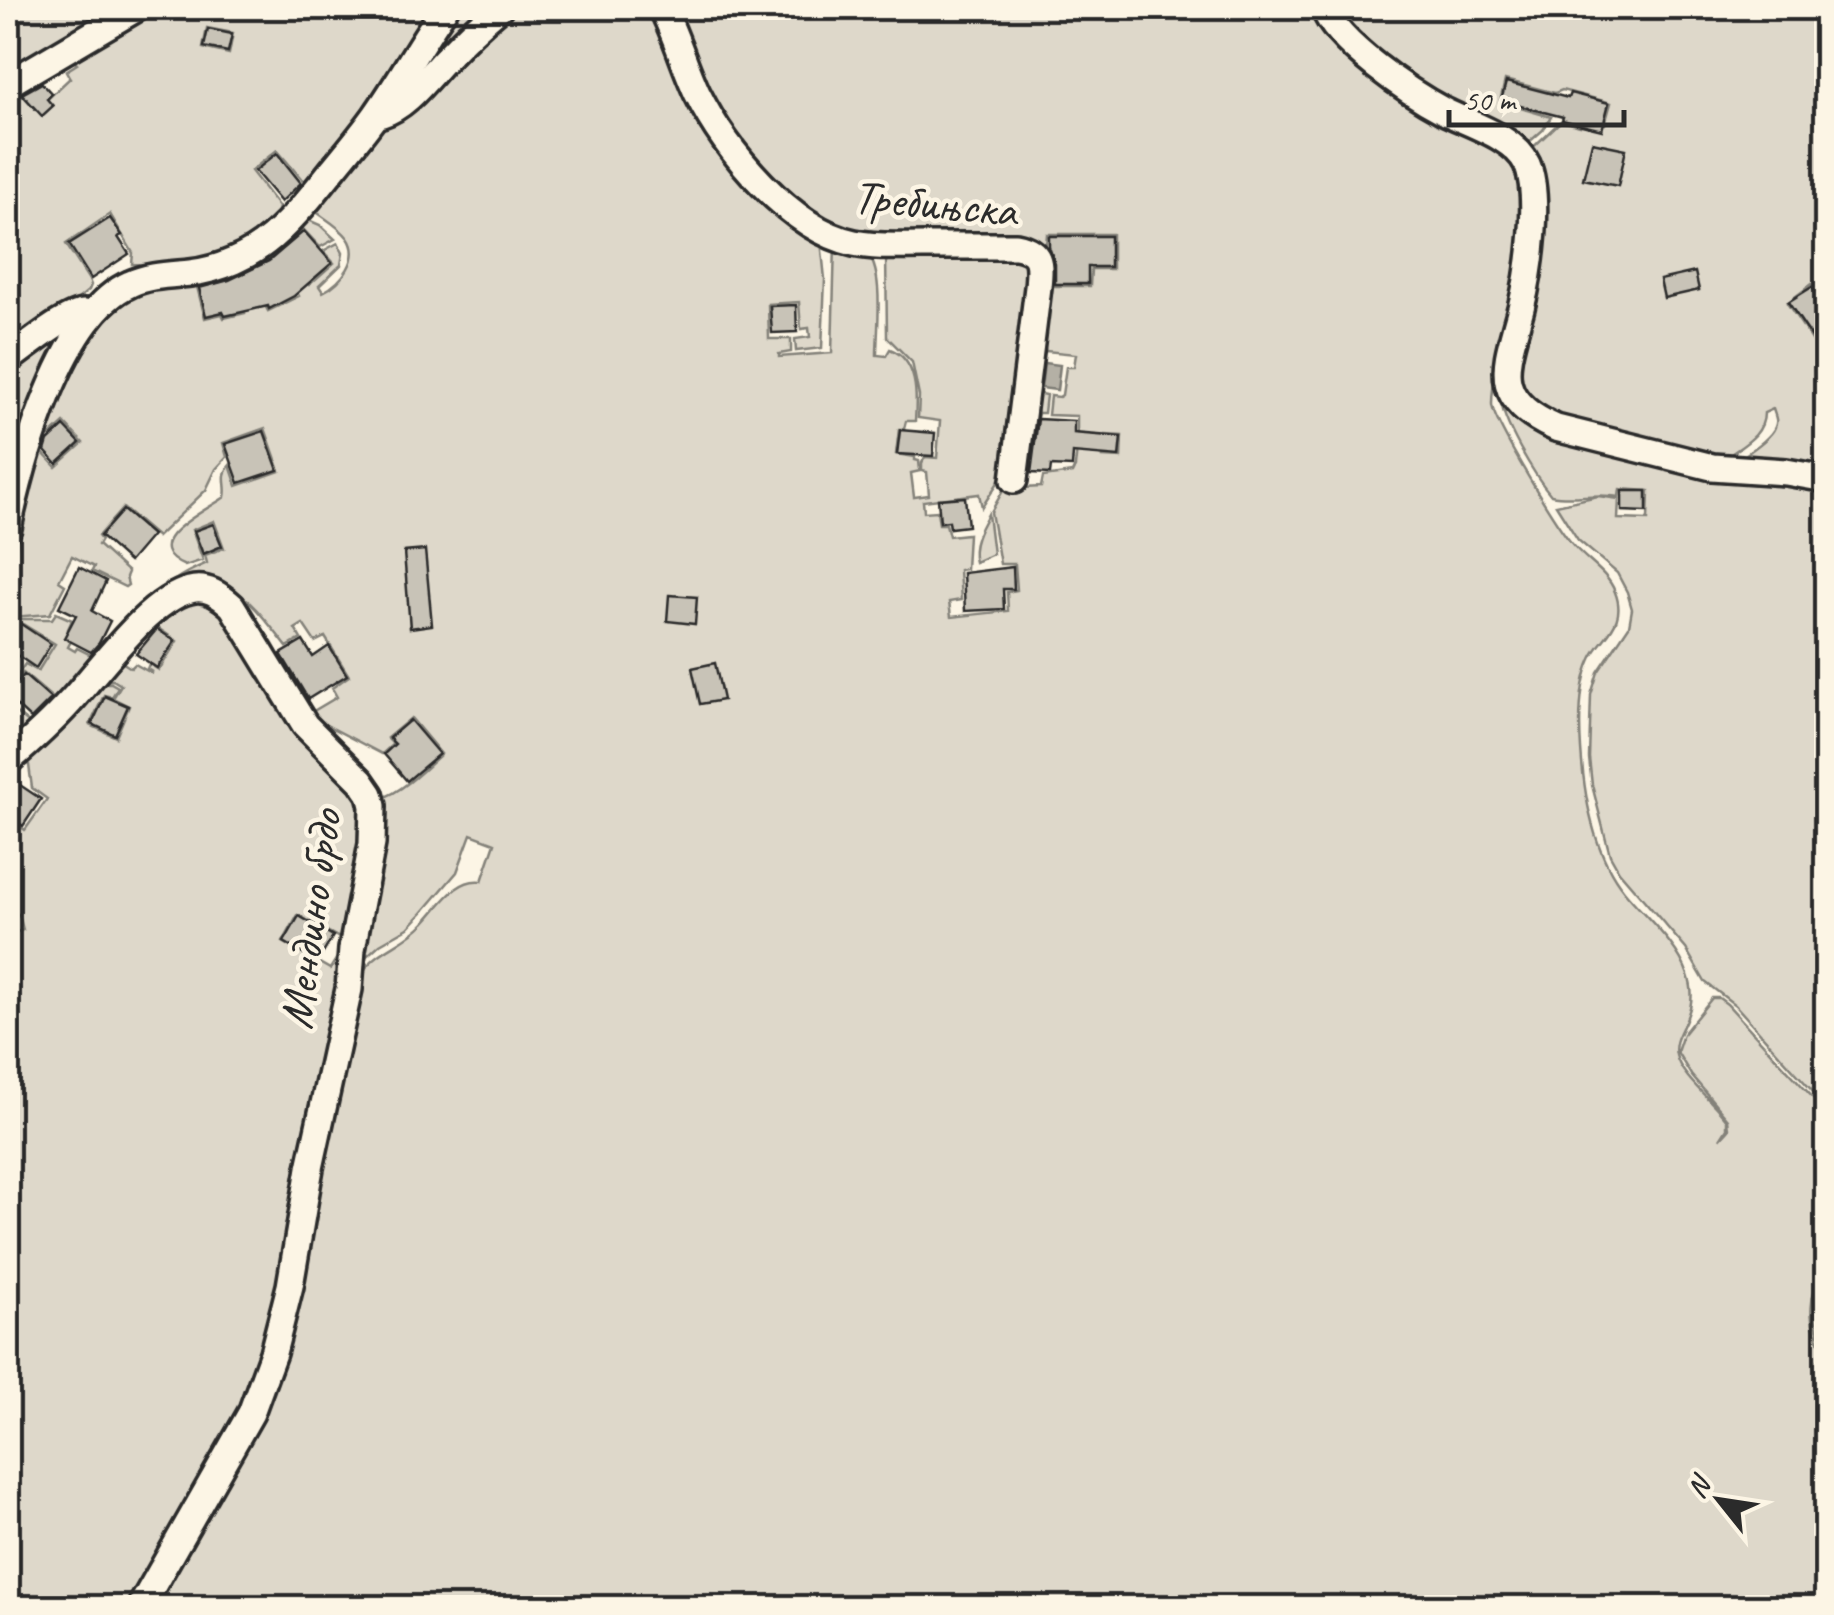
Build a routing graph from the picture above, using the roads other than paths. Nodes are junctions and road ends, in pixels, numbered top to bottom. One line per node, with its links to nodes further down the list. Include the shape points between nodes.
1 (137, 8): 6 (street)
2 (445, 8): 7 (street)
3 (499, 8): 7 (street, via 393,111)
4 (662, 8): 11 (street, Требињска, via 710,117 762,185 801,220 858,244 1016,246 1036,254 1040,270)
5 (1324, 8): 10 (street, via 1343,38 1389,74 1511,145 1526,162 1534,207 1530,254 1506,363 1507,382 1525,411 1556,428 1696,464)
6 (8, 84)
7 (375, 116): 8 (street, via 302,207 260,246 219,266 131,284)
8 (92, 316): 9 (street, via 73,316); 12 (street, via 47,396)
9 (8, 360)
10 (1826, 479)
11 (1014, 480)
12 (8, 528)
13 (8, 762): 14 (street, Мендино брдо, via 122,640 175,596 211,591 238,615 305,725 361,781 373,806 349,989 290,1286 263,1384)
14 (140, 1608)

